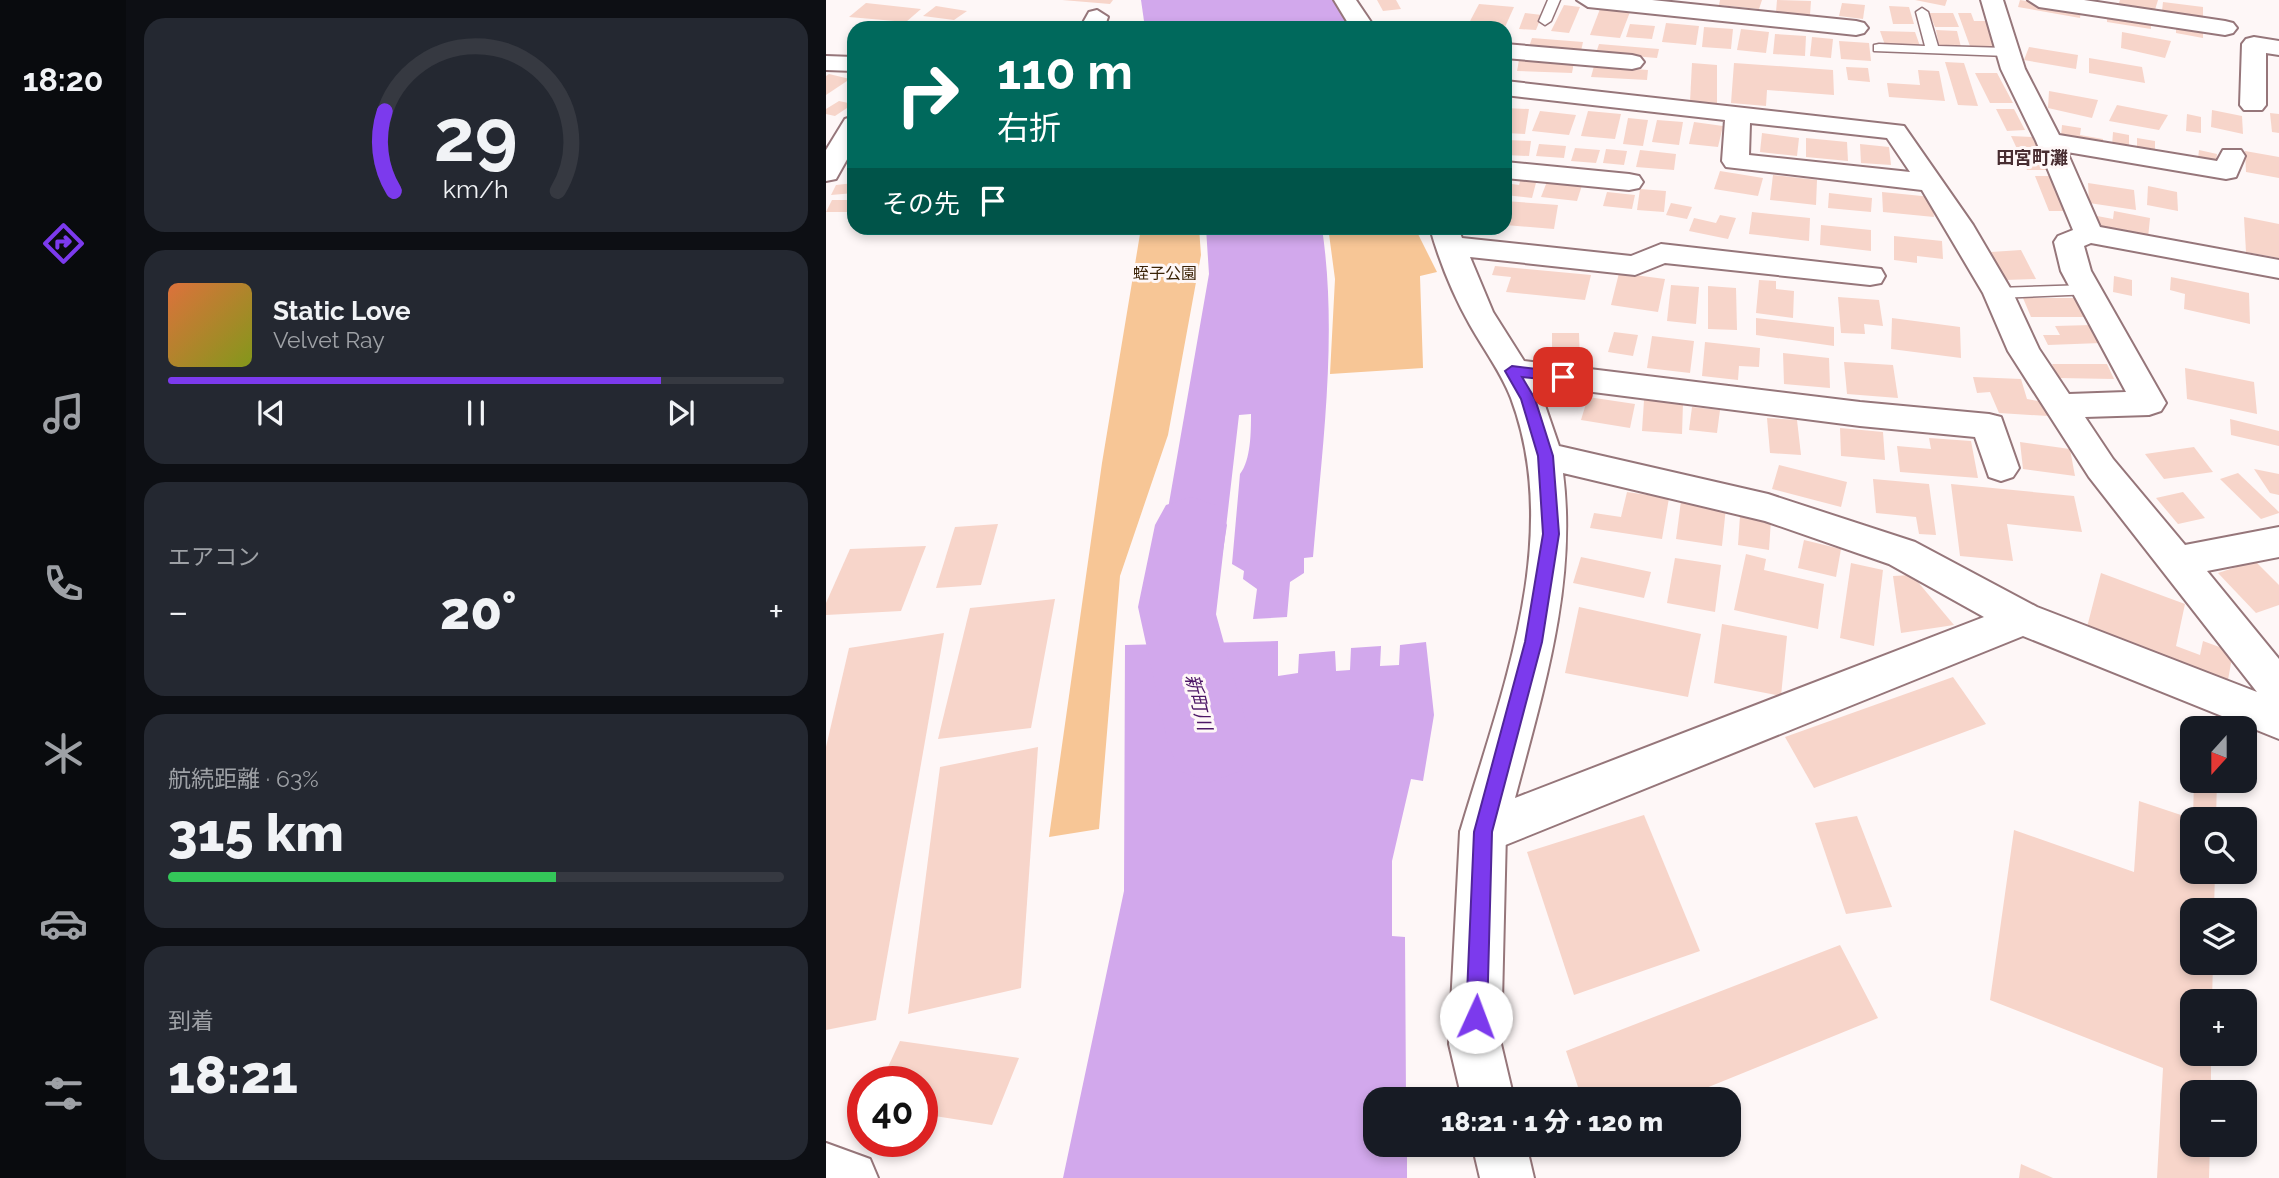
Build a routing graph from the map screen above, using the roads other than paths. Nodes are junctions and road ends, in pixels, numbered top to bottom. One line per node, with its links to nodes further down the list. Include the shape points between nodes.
1 (1345, 0): 11 (street)
2 (1554, 0): 12 (lane)
3 (1588, 0): 9 (street)
4 (1826, 0): 13 (street)
5 (1992, 0): 21 (street)
6 (2039, 0): 8 (street)
7 (2226, 0): 15 (street)
8 (2099, 4): 15 (street)
9 (1696, 5): 13 (street)
10 (1922, 12): 19 (lane)
11 (1358, 21)
12 (1545, 21)
13 (1822, 24): 14 (street)
14 (1856, 28)
15 (2225, 28): 16 (street)
16 (2254, 44): 18 (street); 26 (street)
17 (1879, 48): 19 (lane)
18 (2279, 48)
19 (1933, 50): 21 (lane)
20 (1512, 52): 22 (street)
21 (2007, 52): 29 (street)
22 (1633, 62)
23 (826, 63): 24 (street)
24 (847, 64)
25 (1512, 89): 27 (street)
26 (2253, 105)
27 (1738, 114): 34 (street, via 1895,131); 34 (street, via 1735,161)
28 (847, 141): 31 (street)
29 (2049, 141): 30 (street, via 2226,171); 35 (street)
30 (2232, 156)
31 (839, 161)
32 (1512, 171): 33 (street)
33 (1629, 182)
34 (1931, 183): 40 (street)
35 (2089, 234): 37 (street); 39 (street, via 2068,242)
36 (1448, 237): 38 (street, via 1635,266 1661,254); 41 (street, via 1477,311)
37 (2279, 269)
38 (1870, 276)
39 (2087, 290): 40 (lane); 42 (street, via 2149,403)
40 (1998, 293): 42 (street, via 2024,351)
41 (1512, 371): 43 (street, via 1528,399); 44 (street, via 1989,426)
42 (2060, 406): 46 (street, via 2101,468)
43 (1545, 456): 47 (street, via 1768,508 1902,553); 50 (street, via 1551,534 1536,628)
44 (2001, 468)
45 (2279, 542): 46 (street)
46 (2176, 562): 48 (street)
47 (2022, 619): 49 (street); 50 (street)
48 (2279, 689)
49 (2279, 720)
50 (1483, 832): 51 (street, via 1475,1044)
51 (1485, 1087)
52 (1502, 1157): 55 (street)
53 (826, 1170): 54 (street)
54 (851, 1178)
55 (1507, 1178)

